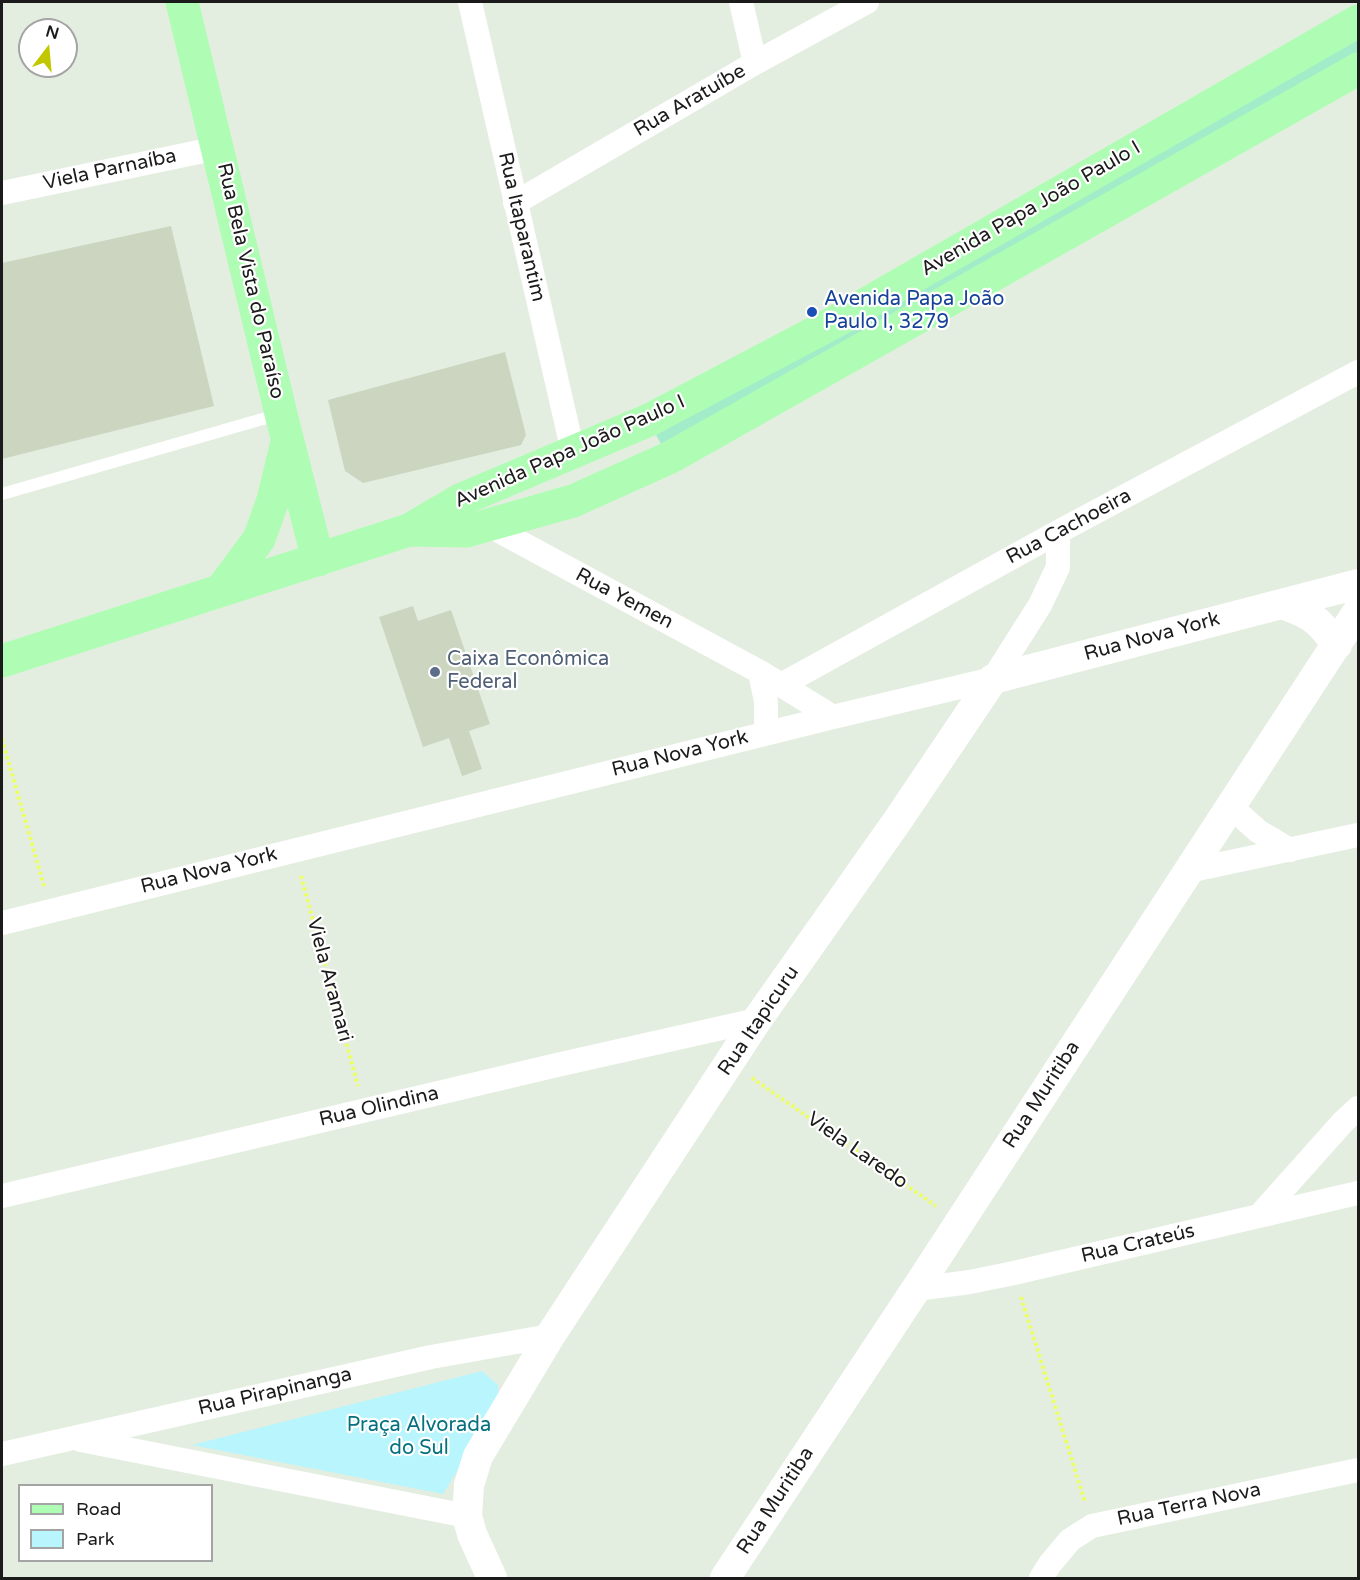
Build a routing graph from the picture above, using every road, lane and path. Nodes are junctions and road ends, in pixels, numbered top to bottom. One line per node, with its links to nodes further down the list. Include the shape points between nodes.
1 (182, 2): 8 (main road, Rua Bela Vista do Paraíso)
2 (470, 2): 10 (street, Rua Itaparantim)
3 (741, 2): 6 (street)
4 (867, 2): 6 (street, Rua Aratuíbe)
5 (1359, 21): 13 (main road, Avenida Papa João Paulo I, via 831,324 650,420)
6 (754, 63): 10 (street, Rua Aratuíbe)
7 (1359, 69): 15 (main road, Avenida Papa João Paulo I, via 671,457 573,501)
8 (218, 148): 9 (street, Viela Parnaíba); 12 (main road, Rua Bela Vista do Paraíso)
9 (2, 193)
10 (515, 203): 13 (street, Rua Itaparantim)
11 (1359, 372): 17 (street, Rua Cachoeira)
12 (284, 426): 14 (lane); 18 (main road, Rua Bela Vista do Paraíso); 20 (main road, via 273,500 259,539)
13 (573, 452): 16 (main road, Avenida Papa João Paulo I, via 460,500)
14 (2, 494)
15 (488, 525): 16 (main road, Avenida Papa João Paulo I, via 467,531); 25 (street, Rua Yemen)
16 (409, 530): 18 (main road, Avenida Papa João Paulo I)
17 (1058, 532): 26 (street, Rua Itapicuru, via 1058,567 1040,605); 27 (street, Rua Cachoeira)
18 (318, 560): 20 (main road, Avenida Papa João Paulo I)
19 (1359, 584): 21 (street, Rua Nova York)
20 (221, 590): 24 (main road, Avenida Papa João Paulo I)
21 (1282, 604): 23 (street, via 1305,612 1323,625); 26 (street, Rua Nova York)
22 (1359, 611): 23 (street, Rua Muritiba)
23 (1337, 645): 31 (street, Rua Muritiba)
24 (2, 661)
25 (760, 672): 27 (street, Rua Yemen); 29 (street, via 766,702)
26 (993, 679): 28 (street, Rua Nova York); 38 (street, Rua Itapicuru)
27 (781, 685): 28 (street, Rua Yemen)
28 (833, 717): 29 (street, Rua Nova York)
29 (766, 733): 33 (street, Rua Nova York)
30 (2, 739): 36 (path)
31 (1230, 806): 34 (street, via 1258,831); 35 (street, Rua Muritiba)
32 (1359, 835): 34 (street)
33 (294, 849): 36 (street, Rua Nova York); 41 (path, Viela Aramari)
34 (1290, 850): 35 (street)
35 (1188, 871): 45 (street, Rua Muritiba)
36 (50, 910): 37 (street, Rua Nova York)
37 (2, 922)
38 (757, 1020): 41 (street, Rua Olindina); 48 (street, Rua Itapicuru)
39 (755, 1080): 45 (path, Viela Laredo)
40 (1359, 1108): 44 (street)
41 (365, 1110): 43 (street, Rua Olindina)
42 (1359, 1192): 44 (street, Rua Crateús)
43 (2, 1196)
44 (1260, 1215): 46 (street, Rua Crateús)
45 (959, 1221): 47 (street, Rua Muritiba)
46 (1014, 1273): 47 (street, Rua Crateús); 53 (path)
47 (916, 1289): 55 (street, Rua Muritiba)
48 (550, 1336): 49 (street, Rua Pirapinanga, via 431,1357); 52 (street, Rua Itapicuru, via 478,1456 469,1485)
49 (73, 1439): 50 (street, Rua Pirapinanga); 52 (street)
50 (2, 1454)
51 (1359, 1470): 53 (street, Rua Terra Nova)
52 (467, 1516): 54 (street)
53 (1092, 1526): 56 (street, Rua Terra Nova, via 1070,1540)
54 (492, 1578)
55 (725, 1578)
56 (1041, 1578)

